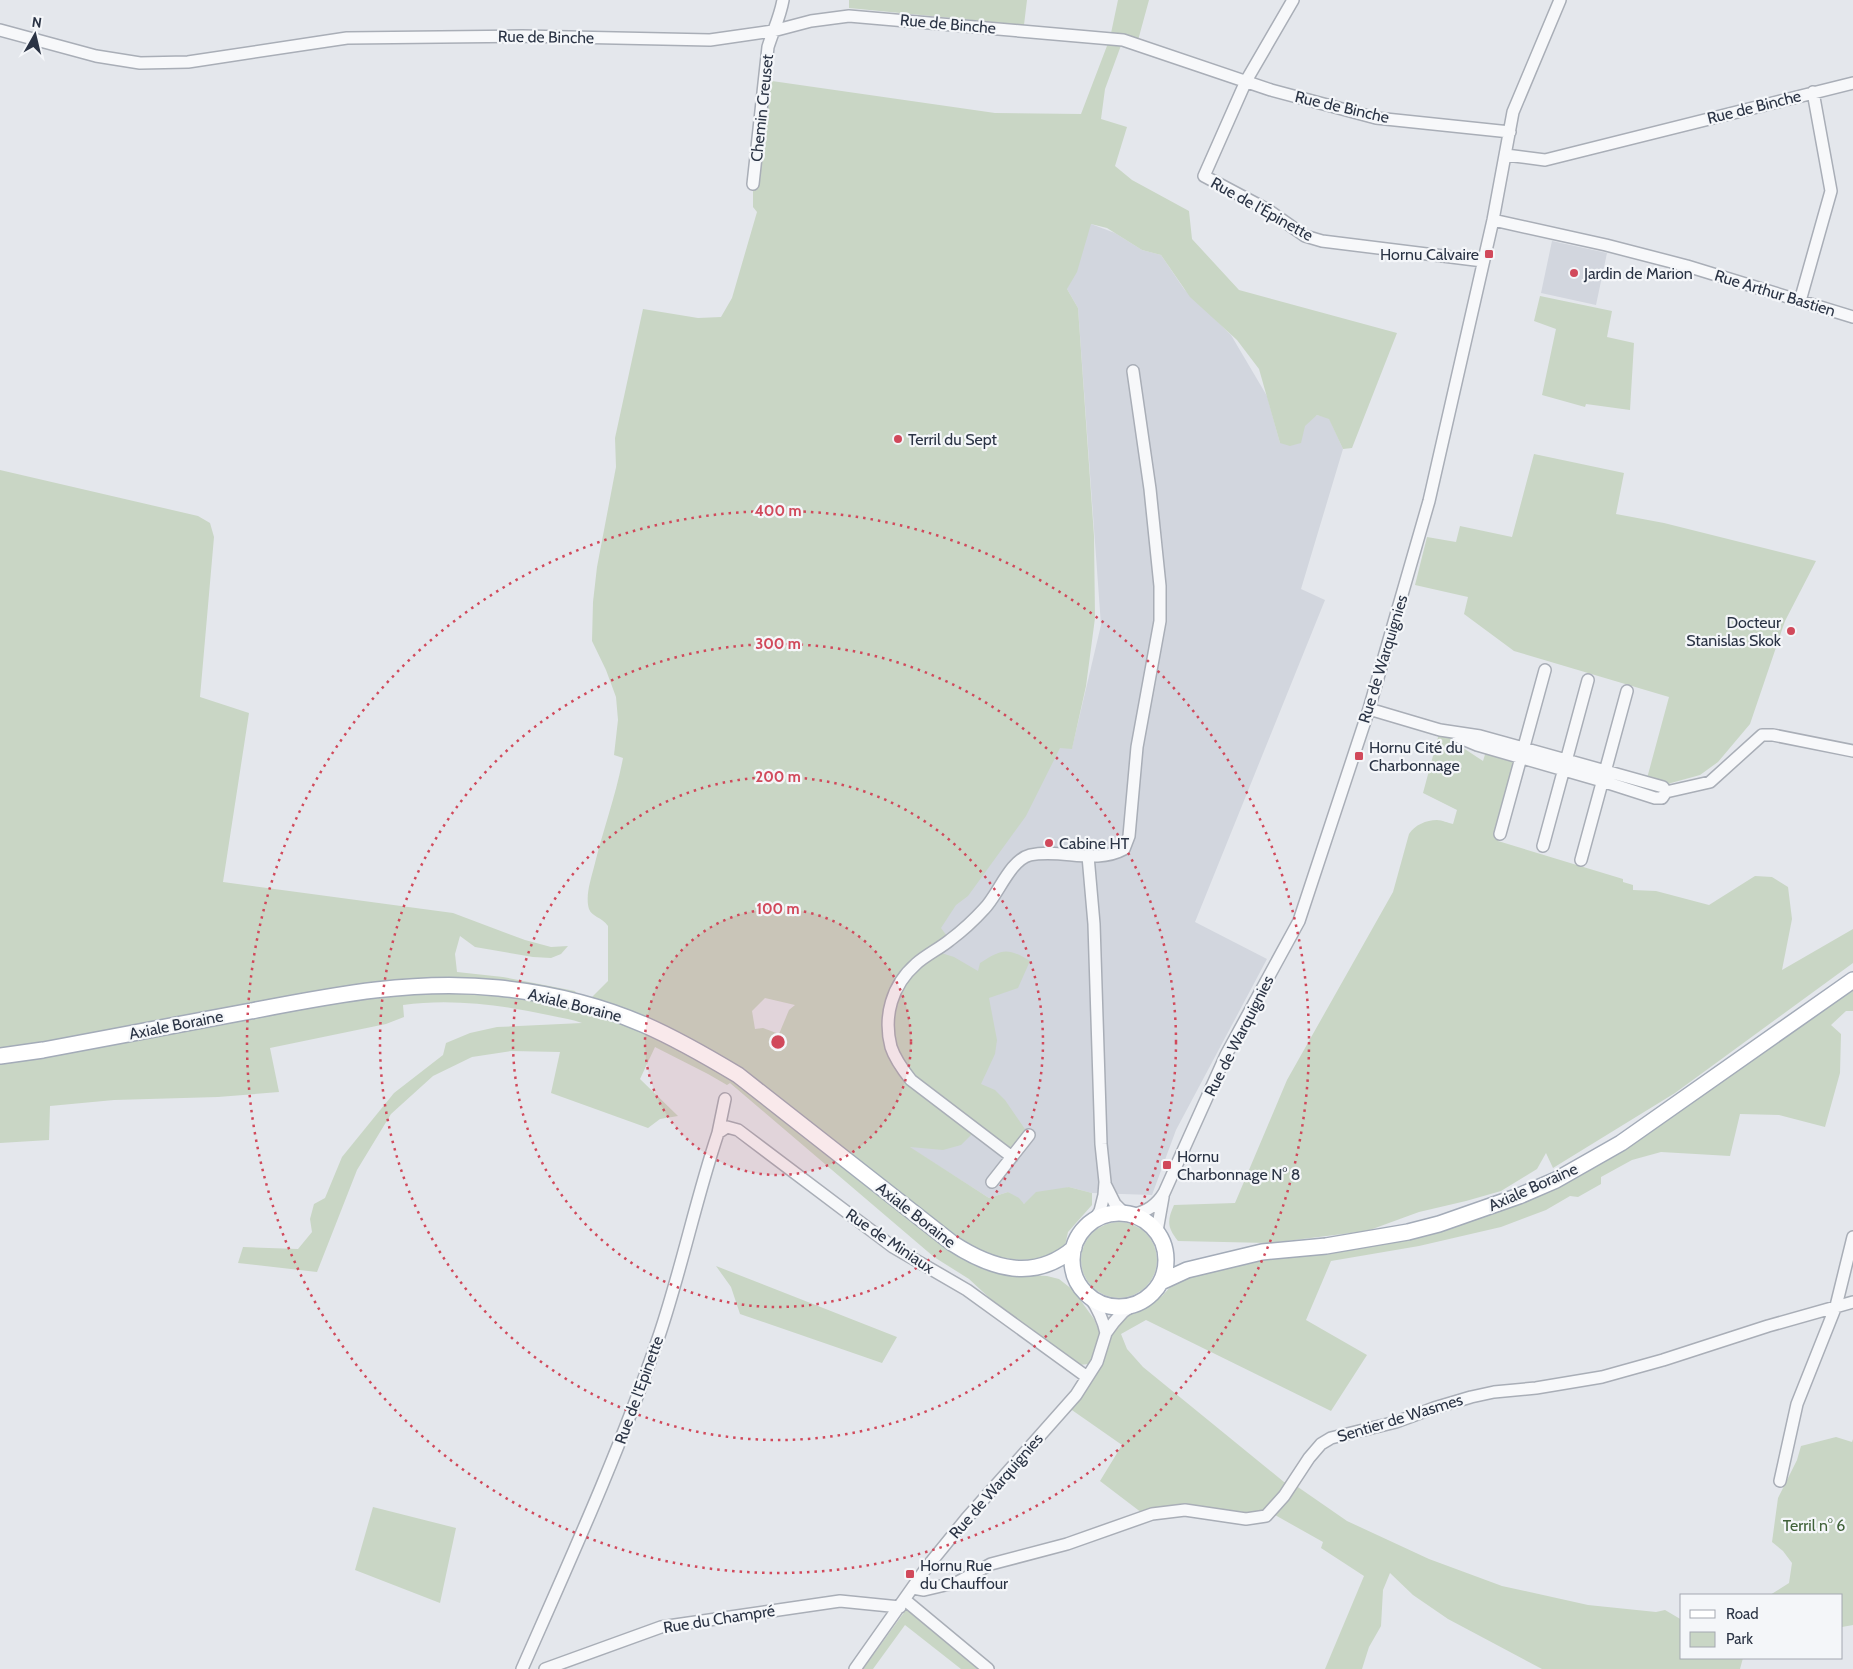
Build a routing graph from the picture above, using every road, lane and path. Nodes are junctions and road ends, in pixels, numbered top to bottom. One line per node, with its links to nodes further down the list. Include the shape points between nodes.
1 (784, 0): 5 (street, Chemin Creuset)
2 (1293, 0): 6 (street)
3 (1560, 0): 9 (street, via 1518,98)
4 (0, 30): 5 (street, Rue de Binche, via 96,56 140,63 188,62 347,38 522,36 710,40)
5 (773, 32): 6 (street, Rue de Binche, via 811,21 849,16 1110,38); 11 (street, Chemin Creuset, via 768,47)
6 (1246, 81): 9 (street, Rue de Binche, via 1376,118); 13 (street, Rue de l'Épinette, via 1204,176 1268,210 1305,236 1322,241)
7 (1853, 83): 8 (street, Rue de Binche)
8 (1813, 92): 10 (street, Rue de Binche, via 1545,160); 14 (street, via 1831,191)
9 (1510, 132): 10 (street)
10 (1506, 155): 12 (street, Rue de Warquignies)
11 (754, 184)
12 (1493, 220): 13 (street, Rue de Warquignies); 14 (street, Rue Arthur Bastien, via 1687,266)
13 (1484, 262): 20 (street, Rue de Warquignies, via 1429,501)
14 (1800, 301): 15 (street, Rue Arthur Bastien)
15 (1853, 317)
16 (1133, 371): 30 (street, via 1150,489 1160,586 1160,621 1137,747 1129,836 1124,849 1117,853)
17 (1545, 670): 22 (street)
18 (1588, 680): 23 (street)
19 (1627, 691): 24 (street)
20 (1369, 709): 22 (street, via 1440,730 1480,736); 40 (street, Rue de Warquignies, via 1299,920 1226,1055)
21 (1853, 751): 26 (street, via 1762,735 1710,782)
22 (1522, 753): 23 (street); 28 (street)
23 (1565, 765): 24 (street); 29 (street)
24 (1604, 776): 25 (street); 27 (street); 31 (street)
25 (1651, 784): 26 (street, via 1663,787); 27 (street, via 1646,790)
26 (1666, 792): 27 (street, via 1662,798)
27 (1653, 798)
28 (1500, 834)
29 (1544, 846)
30 (1088, 856): 37 (street, via 1029,855 1016,863 991,902 950,940 916,964 892,996 888,1015 890,1040 906,1074); 39 (street)
31 (1581, 860)
32 (1853, 980): 47 (main road, Axiale Boraine, via 1621,1142 1556,1180 1480,1211 1408,1232 1326,1246 1262,1252)
33 (0, 1056): 48 (main road, Axiale Boraine, via 380,988 470,986 537,994 615,1014 685,1044 738,1075 952,1243 997,1266)
34 (725, 1099): 35 (street, Rue de l'Epinette)
35 (718, 1133): 56 (street, Rue de Miniaux, via 727,1127 738,1130 906,1256 985,1302); 60 (street, Rue de l'Epinette, via 660,1334 615,1457)
36 (1029, 1135): 37 (street)
37 (1012, 1157): 38 (street)
38 (992, 1182)
39 (1105, 1182): 41 (street, via 1112,1199); 42 (street, via 1100,1211)
40 (1164, 1193): 41 (street, via 1151,1208); 43 (street)
41 (1128, 1214): 42 (main road, via 1109,1214); 43 (main road, via 1146,1221)
42 (1095, 1219): 45 (main road, Axiale Boraine, via 1082,1231)
43 (1157, 1231): 46 (main road)
44 (1853, 1237): 54 (street)
45 (1074, 1248): 48 (main road, Axiale Boraine); 49 (main road, via 1072,1264)
46 (1166, 1251): 47 (main road, Axiale Boraine, via 1176,1259); 50 (main road)
47 (1200, 1266): 50 (main road, via 1173,1274)
48 (1039, 1268): 49 (main road, via 1052,1269)
49 (1076, 1280): 51 (main road)
50 (1161, 1282): 53 (main road, via 1150,1296)
51 (1090, 1297): 53 (main road, via 1119,1307); 55 (street, via 1098,1308)
52 (1853, 1302): 54 (street, Sentier de Wasmes)
53 (1135, 1304): 55 (street, Rue de Warquignies, via 1123,1312)
54 (1836, 1306): 57 (street, via 1797,1404); 58 (street, Sentier de Wasmes, via 1631,1370 1579,1382 1486,1394 1331,1438 1309,1458 1284,1496 1266,1516 1246,1519 1185,1510 1152,1514 1067,1544 991,1564 958,1582 924,1590)
55 (1106, 1333): 56 (street, Rue de Warquignies, via 1097,1362)
56 (1087, 1377): 58 (street, Rue de Warquignies, via 1076,1395 966,1519)
57 (1780, 1481)
58 (913, 1588): 59 (street, Rue de Warquignies)
59 (902, 1603): 61 (street, Rue du Champré, via 840,1601 661,1627); 62 (street, Rue de Warquignies); 63 (street)
60 (522, 1669)
61 (544, 1669)
62 (855, 1669)
63 (988, 1669)

